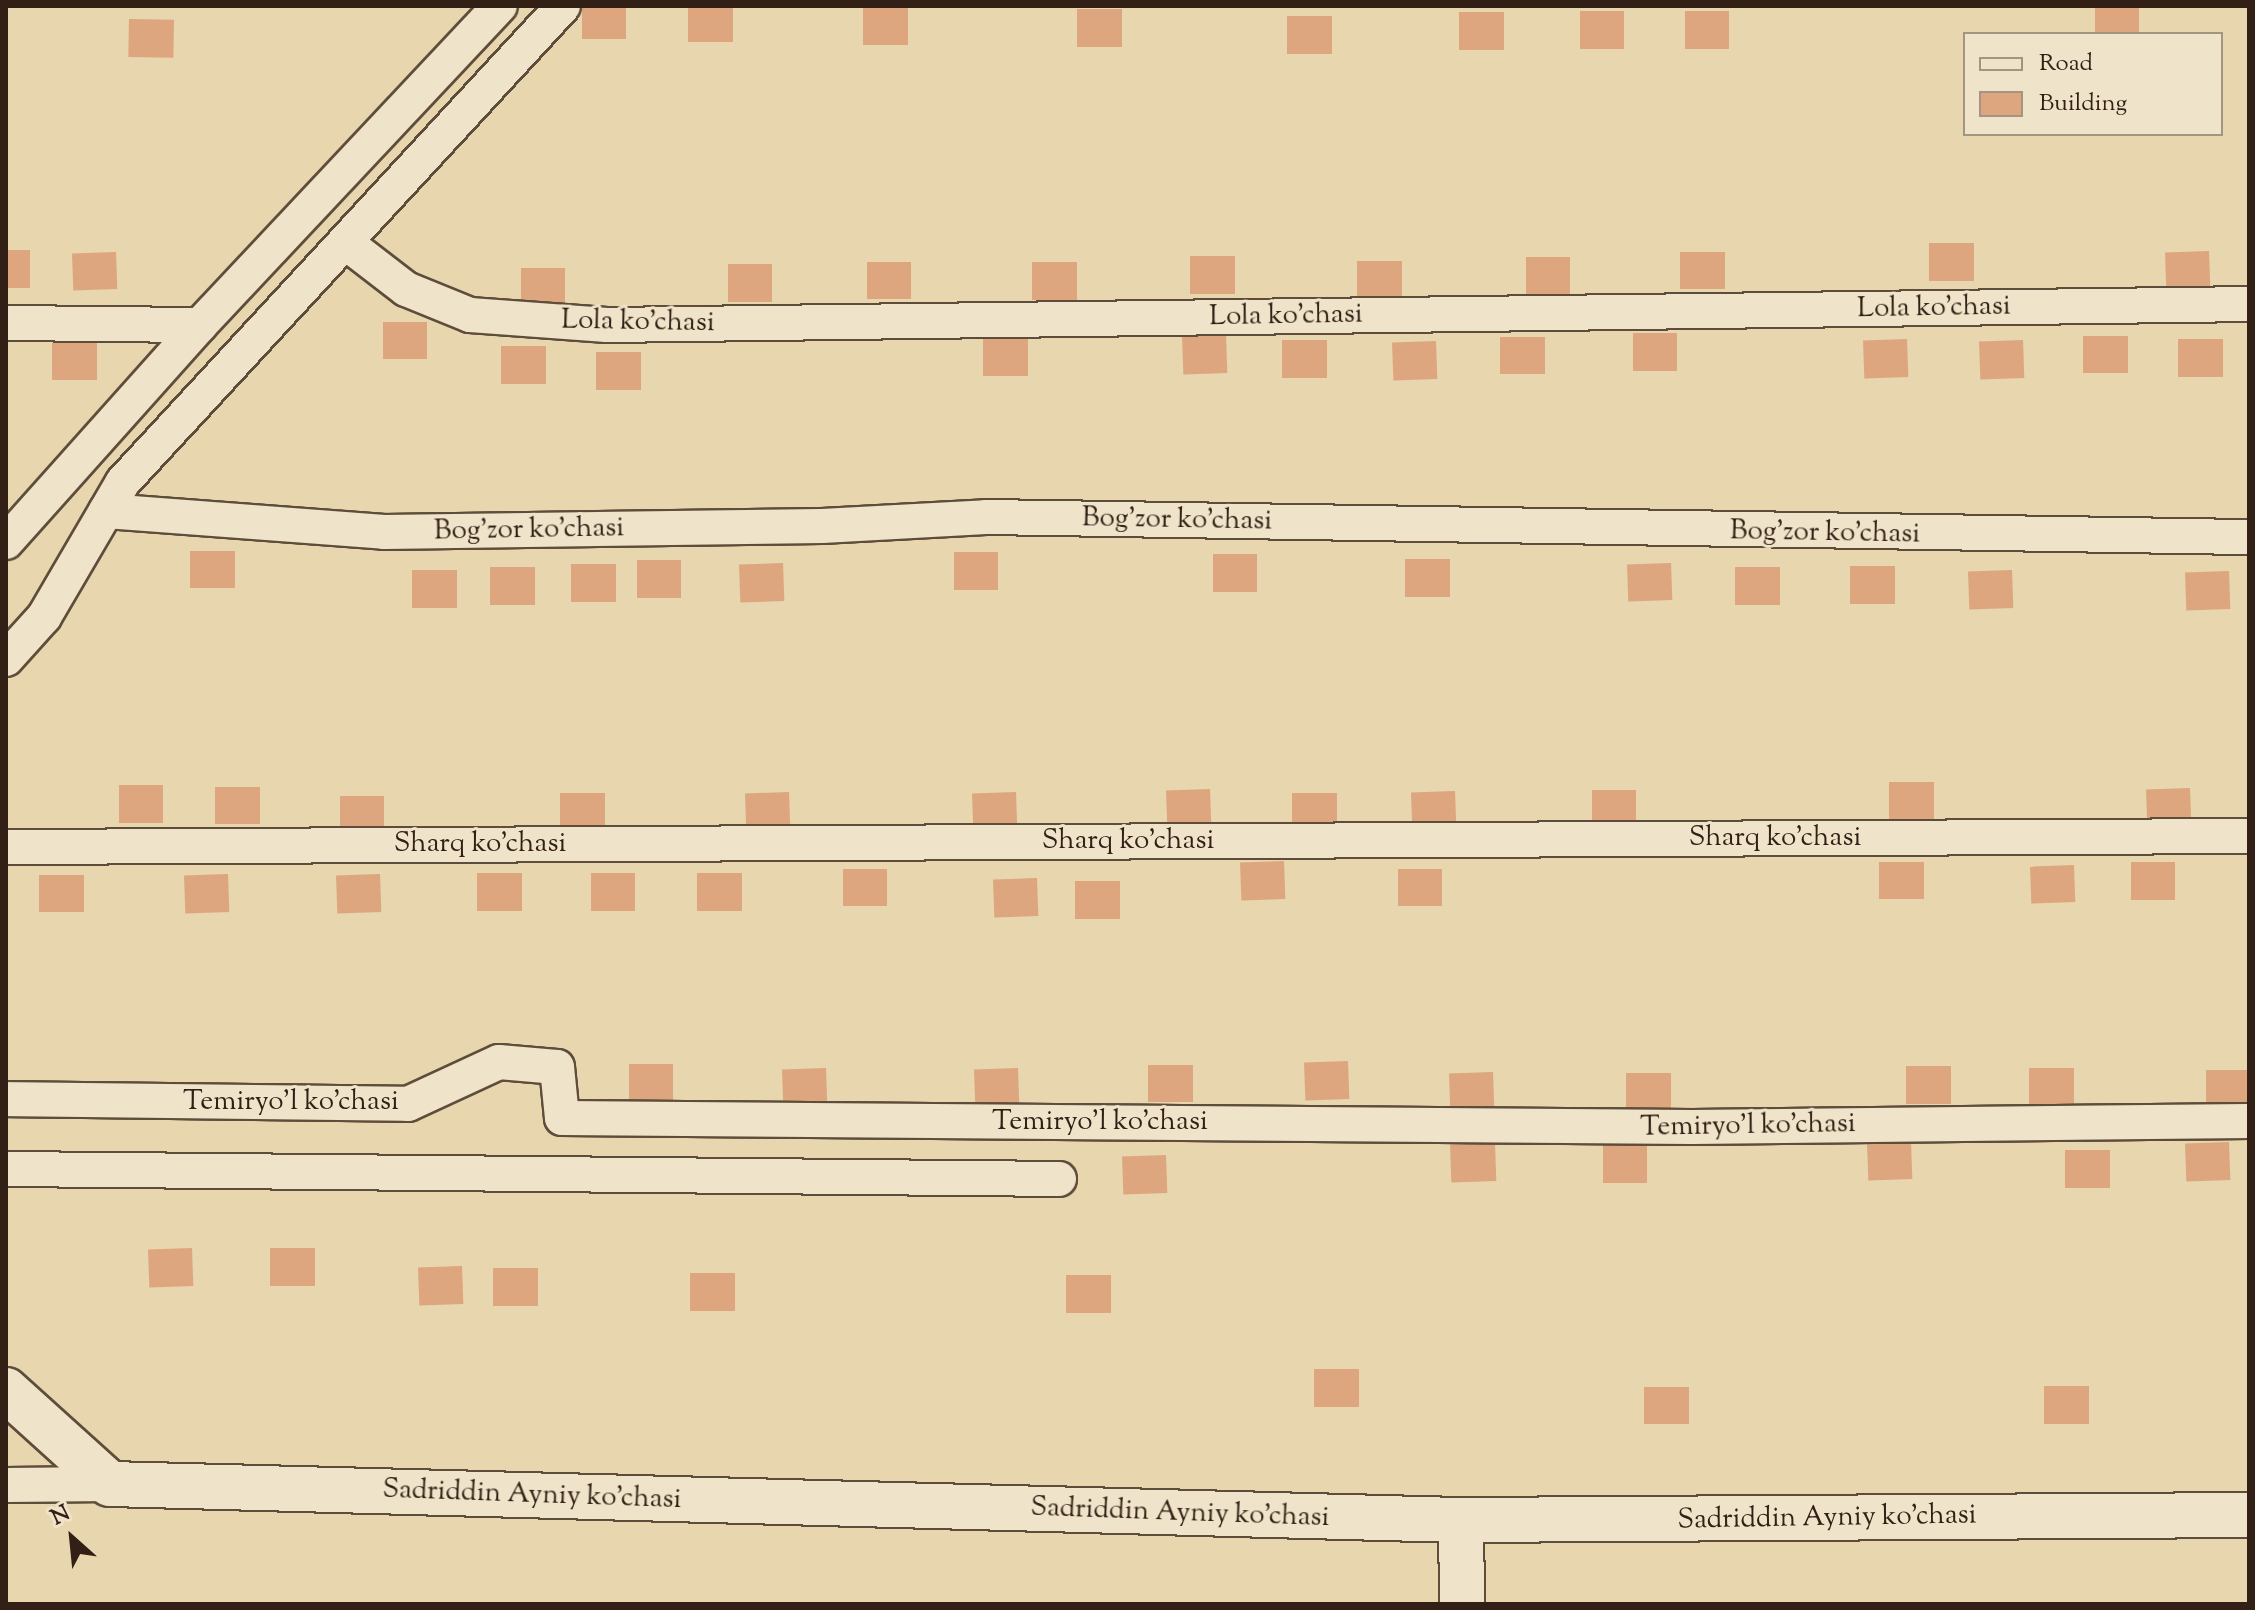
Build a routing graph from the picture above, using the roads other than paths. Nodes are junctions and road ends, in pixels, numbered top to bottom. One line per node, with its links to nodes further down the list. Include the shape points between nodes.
1 (500, 6): 6 (street)
2 (563, 6): 3 (street)
3 (345, 242): 4 (street, Lola ko'chasi, via 406,289 470,315 607,325); 7 (street, via 123,482)
4 (2249, 304)
5 (6, 323): 6 (street)
6 (200, 325): 9 (street)
7 (106, 511): 8 (street, Bog'zor ko'chasi, via 384,532 822,526 986,517); 10 (street, via 44,617)
8 (2249, 537)
9 (6, 542)
10 (6, 659)
11 (2249, 836): 12 (street, Sharq ko'chasi)
12 (6, 847)
13 (6, 1099): 14 (street, Temiryo'l ko'chasi, via 408,1104 499,1062 557,1067 562,1118 1676,1127)
14 (2249, 1121)
15 (6, 1169): 16 (street)
16 (1059, 1179)
17 (6, 1390): 18 (street)
18 (110, 1484): 19 (street, Sadriddin Ayniy ko'chasi); 21 (street, Sadriddin Ayniy ko'chasi)
19 (6, 1485)
20 (2249, 1515): 21 (street, Sadriddin Ayniy ko'chasi)
21 (1461, 1520): 22 (street)
22 (1462, 1604)

